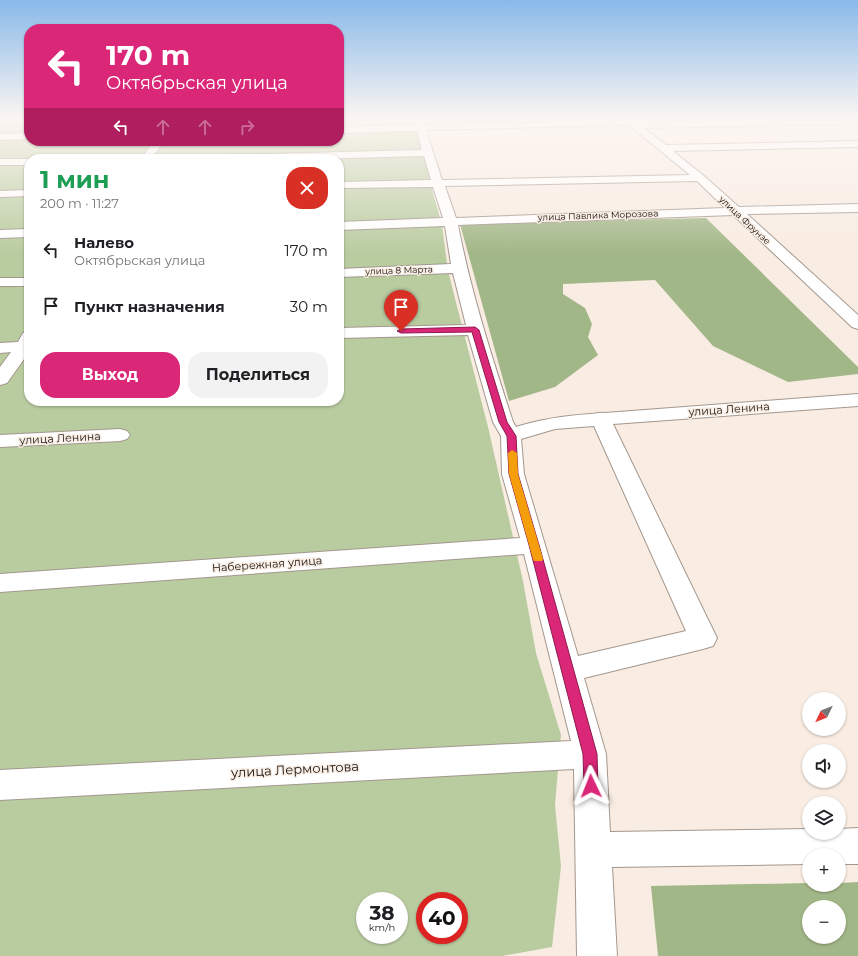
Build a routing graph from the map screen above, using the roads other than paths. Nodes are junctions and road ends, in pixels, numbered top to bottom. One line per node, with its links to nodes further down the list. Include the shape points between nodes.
1 (432, 165): 4 (street)
2 (683, 165): 3 (street, улица Фрунзе)
3 (700, 178): 4 (street); 9 (street, улица Фрунзе)
4 (438, 183): 5 (street); 10 (street)
5 (344, 185)
6 (24, 193): 7 (street)
7 (0, 194)
8 (858, 208): 9 (street, улица Павлика Морозова)
9 (735, 210): 10 (street, улица Павлика Морозова); 18 (street, улица Фрунзе)
10 (451, 222): 11 (street, улица Павлика Морозова); 14 (street)
11 (344, 226)
12 (24, 233): 13 (street)
13 (0, 234)
14 (459, 268): 15 (street, улица 8 Марта); 19 (street)
15 (344, 273)
16 (0, 282): 17 (street)
17 (24, 282)
18 (858, 324)
19 (475, 330): 20 (street); 28 (street, via 503,422)
20 (344, 333)
21 (24, 344): 23 (street)
22 (24, 347): 24 (street)
23 (0, 348)
24 (0, 379)
25 (858, 400): 26 (street, улица Ленина)
26 (600, 418): 28 (street, улица Ленина, via 554,423); 32 (street, via 704,638)
27 (120, 435): 29 (street, улица Ленина)
28 (511, 436): 30 (street, via 513,474)
29 (0, 441)
30 (534, 545): 31 (street, Набережная улица); 32 (street)
31 (0, 583)
32 (567, 670): 33 (street)
33 (590, 754): 34 (street, улица Лермонтова); 36 (street)
34 (0, 785)
35 (858, 846): 36 (street)
36 (593, 850): 37 (street)
37 (597, 956)

